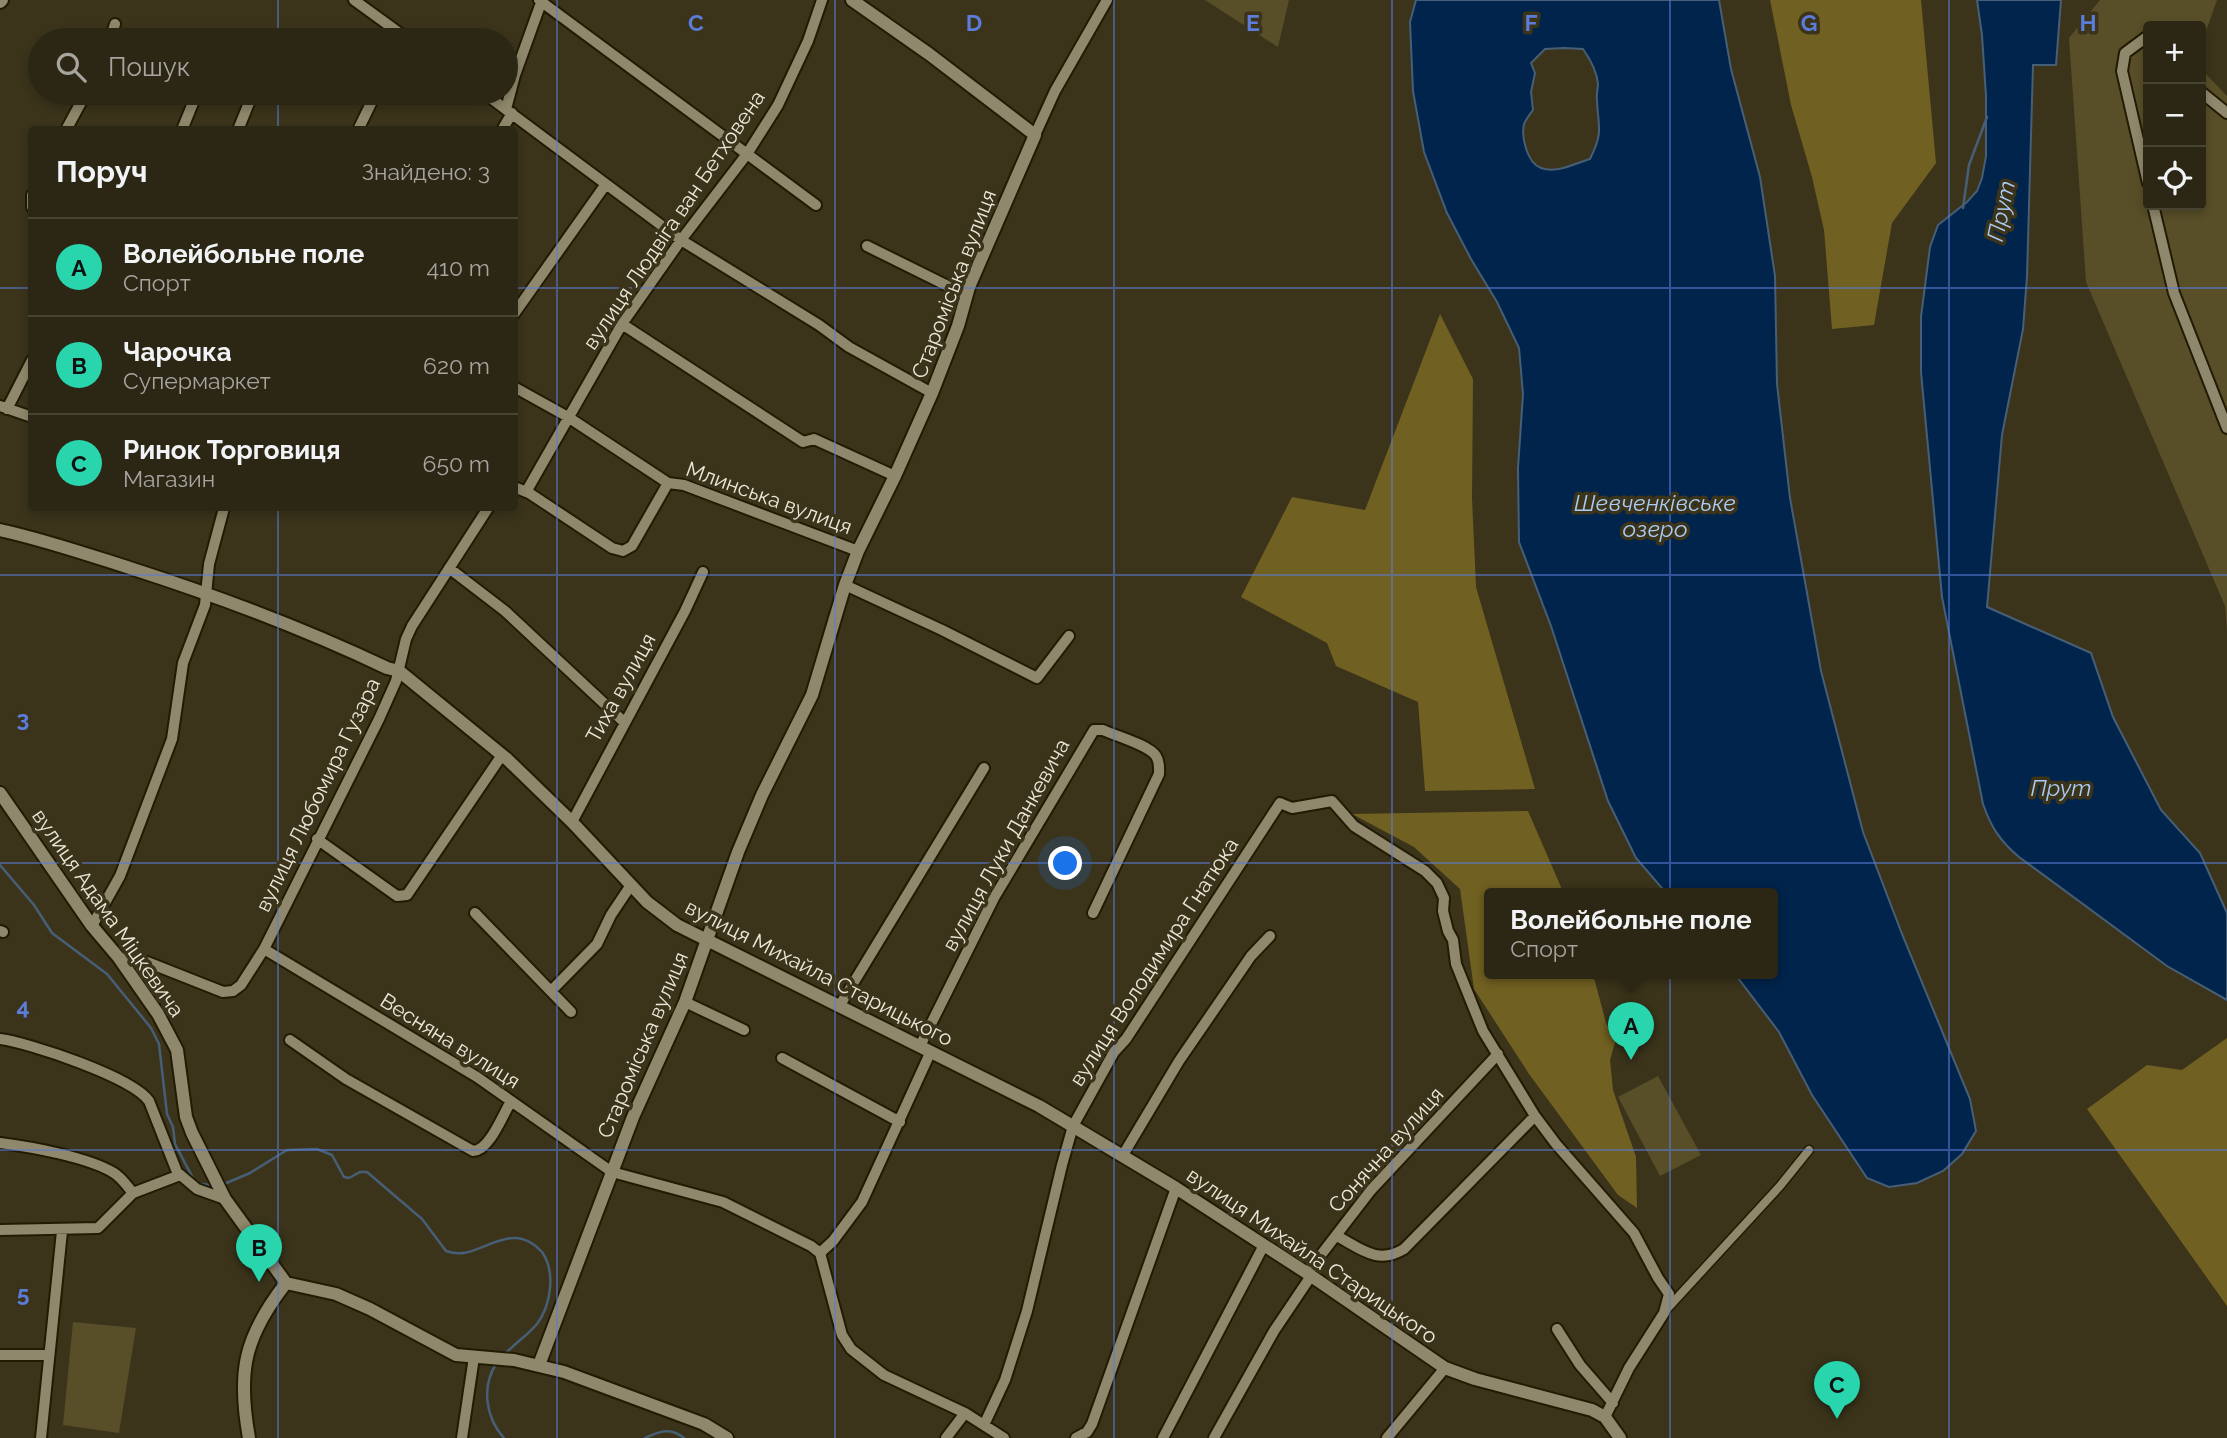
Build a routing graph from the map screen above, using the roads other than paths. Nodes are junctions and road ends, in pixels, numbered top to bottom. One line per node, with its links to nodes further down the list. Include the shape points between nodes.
1 (354, 0): 8 (street)
2 (822, 0): 26 (street, вулиця Людвіга ван Бетховена, via 778,105)
3 (852, 0): 25 (street)
4 (1107, 0): 25 (street, Староміська вулиця)
5 (541, 1): 10 (street); 26 (street)
6 (115, 24): 7 (street)
7 (114, 28)
8 (391, 28)
9 (2143, 40): 27 (street, via 2125,53 2122,71)
10 (518, 66)
11 (2206, 96): 19 (street)
12 (80, 105): 20 (street)
13 (192, 105): 21 (street)
14 (248, 105): 22 (street)
15 (370, 105): 23 (street)
16 (501, 105): 18 (street)
17 (510, 105): 18 (street)
18 (509, 111): 24 (street); 28 (street)
19 (2227, 113)
20 (68, 126)
21 (185, 126)
22 (240, 126)
23 (360, 126)
24 (503, 126)
25 (1035, 135): 33 (street, Староміська вулиця)
26 (747, 154): 29 (street); 31 (street, вулиця Людвіга ван Бетховена)
27 (2143, 161)
28 (606, 184): 31 (street); 34 (street)
29 (816, 205)
30 (2154, 210): 42 (street, via 2174,293)
31 (681, 240): 35 (street, вулиця Людвіга ван Бетховена); 38 (street, via 849,347)
32 (867, 246): 33 (street)
33 (966, 295): 38 (street, Староміська вулиця)
34 (518, 308)
35 (622, 324): 41 (street, вулиця Людвіга ван Бетховена); 43 (street, via 803,442 814,439)
36 (28, 367): 39 (street)
37 (518, 389): 41 (street)
38 (932, 393): 43 (street, Староміська вулиця)
39 (4, 408): 40 (street)
40 (28, 416)
41 (568, 417): 44 (street); 46 (street, вулиця Людвіга ван Бетховена)
42 (2227, 428)
43 (895, 476): 50 (street, Староміська вулиця)
44 (668, 483): 46 (street, Млинська вулиця, via 632,545 623,551); 50 (street, Млинська вулиця, via 684,485)
45 (518, 489): 46 (street, Млинська вулиця)
46 (526, 492)
47 (223, 511): 54 (street)
48 (486, 511): 51 (street, вулиця Любомира Гузара)
49 (0, 530): 54 (street, вулиця Михайла Старицького)
50 (858, 551): 53 (street, Староміська вулиця)
51 (449, 568): 56 (street, вулиця Любомира Гузара, via 408,633); 57 (street, via 505,611)
52 (703, 572): 57 (street, Тиха вулиця)
53 (845, 585): 55 (street, via 1037,678); 68 (street, Староміська вулиця, via 812,695 762,795)
54 (206, 593): 56 (street, вулиця Михайла Старицького); 66 (street, via 183,663 172,739 120,876)
55 (1069, 636)
56 (398, 671): 58 (street, вулиця Михайла Старицького); 62 (street, вулиця Любомира Гузара, via 359,762)
57 (624, 722): 61 (street, Тиха вулиця)
58 (502, 755): 61 (street, вулиця Михайла Старицького); 62 (street, via 407,895 397,896)
59 (984, 768): 73 (street)
60 (0, 793): 66 (street, вулиця Адама Міцкевича)
61 (572, 822): 63 (street, вулиця Михайла Старицького)
62 (317, 839): 69 (street, вулиця Любомира Гузара)
63 (631, 885): 68 (street, вулиця Михайла Старицького, via 670,920); 71 (street, via 599,942)
64 (1093, 913): 78 (street, вулиця Луки Данкевича, via 1159,774 1158,758 1151,751 1102,730 1094,730 994,898)
65 (475, 914): 71 (street)
66 (92, 926): 70 (street, вулиця Адама Міцкевича)
67 (1270, 936): 87 (street, via 1251,956 1179,1061)
68 (708, 939): 72 (street, Староміська вулиця); 73 (street, вулиця Михайла Старицького)
69 (264, 949): 70 (street, вулиця Любомира Гузара, via 242,985 226,992 147,962); 81 (street, Весняна вулиця)
70 (119, 958): 92 (street, вулиця Адама Міцкевича, via 176,1047 187,1123)
71 (551, 991): 74 (street)
72 (685, 1002): 75 (street); 88 (street, Староміська вулиця)
73 (840, 1005): 78 (street, вулиця Михайла Старицького)
74 (571, 1012)
75 (744, 1030)
76 (0, 1039): 89 (street, via 53,1052 144,1095)
77 (290, 1040): 81 (street, via 346,1079 473,1151 488,1143)
78 (926, 1049): 83 (street, вулиця Луки Данкевича); 84 (street, вулиця Михайла Старицького)
79 (1497, 1054): 82 (street); 84 (street, вулиця Володимира Гнатюка, via 1456,964 1444,898 1437,884 1425,871 1354,825 1332,801 1292,807 1280,803 1114,1052); 95 (street, Сонячна вулиця, via 1371,1190)
80 (782, 1058): 83 (street)
81 (511, 1101): 88 (street, Весняна вулиця)
82 (1535, 1116): 95 (street, via 1405,1249 1380,1257); 100 (street, via 1634,1233 1669,1294)
83 (900, 1122): 97 (street, вулиця Луки Данкевича, via 862,1202)
84 (1073, 1126): 87 (street, вулиця Михайла Старицького); 110 (street, вулиця Володимира Гнатюка, via 1027,1311)
85 (0, 1143): 91 (street, via 103,1168 119,1177)
86 (1809, 1150): 100 (street)
87 (1123, 1155): 90 (street, вулиця Михайла Старицького)
88 (612, 1172): 97 (street, Весняна вулиця, via 723,1202); 105 (street, Староміська вулиця)
89 (180, 1175): 91 (street); 92 (street, via 197,1189)
90 (1176, 1188): 96 (street, вулиця Михайла Старицького); 117 (street, via 1090,1428)
91 (133, 1194): 94 (street, via 98,1228)
92 (225, 1199): 99 (street, вулиця Адама Міцкевича)
93 (0, 1230): 94 (street)
94 (62, 1231): 103 (street)
95 (1337, 1236): 98 (street, Сонячна вулиця)
96 (1264, 1245): 98 (street, вулиця Михайла Старицького); 118 (street)
97 (820, 1253): 108 (street, via 850,1349 884,1375)
98 (1309, 1275): 106 (street, вулиця Михайла Старицького); 119 (street, Сонячна вулиця)
99 (286, 1283): 104 (street, via 336,1294 456,1354); 112 (street, via 264,1314 246,1358 243,1393)
100 (1664, 1313): 107 (street)
101 (1557, 1329): 107 (street)
102 (0, 1355): 103 (street)
103 (49, 1355): 111 (street)
104 (474, 1357): 105 (street); 113 (street)
105 (539, 1365): 114 (street, via 704,1424)
106 (1445, 1367): 109 (street, вулиця Михайла Старицького); 120 (street)
107 (1613, 1403): 109 (street)
108 (965, 1413): 110 (street); 115 (street)
109 (1605, 1417): 121 (street)
110 (985, 1425): 116 (street)
111 (41, 1438)
112 (249, 1438)
113 (462, 1438)
114 (727, 1438)
115 (946, 1438)
116 (1004, 1438)
117 (1076, 1438)
118 (1163, 1438)
119 (1214, 1438)
120 (1387, 1438)
121 (1620, 1438)

